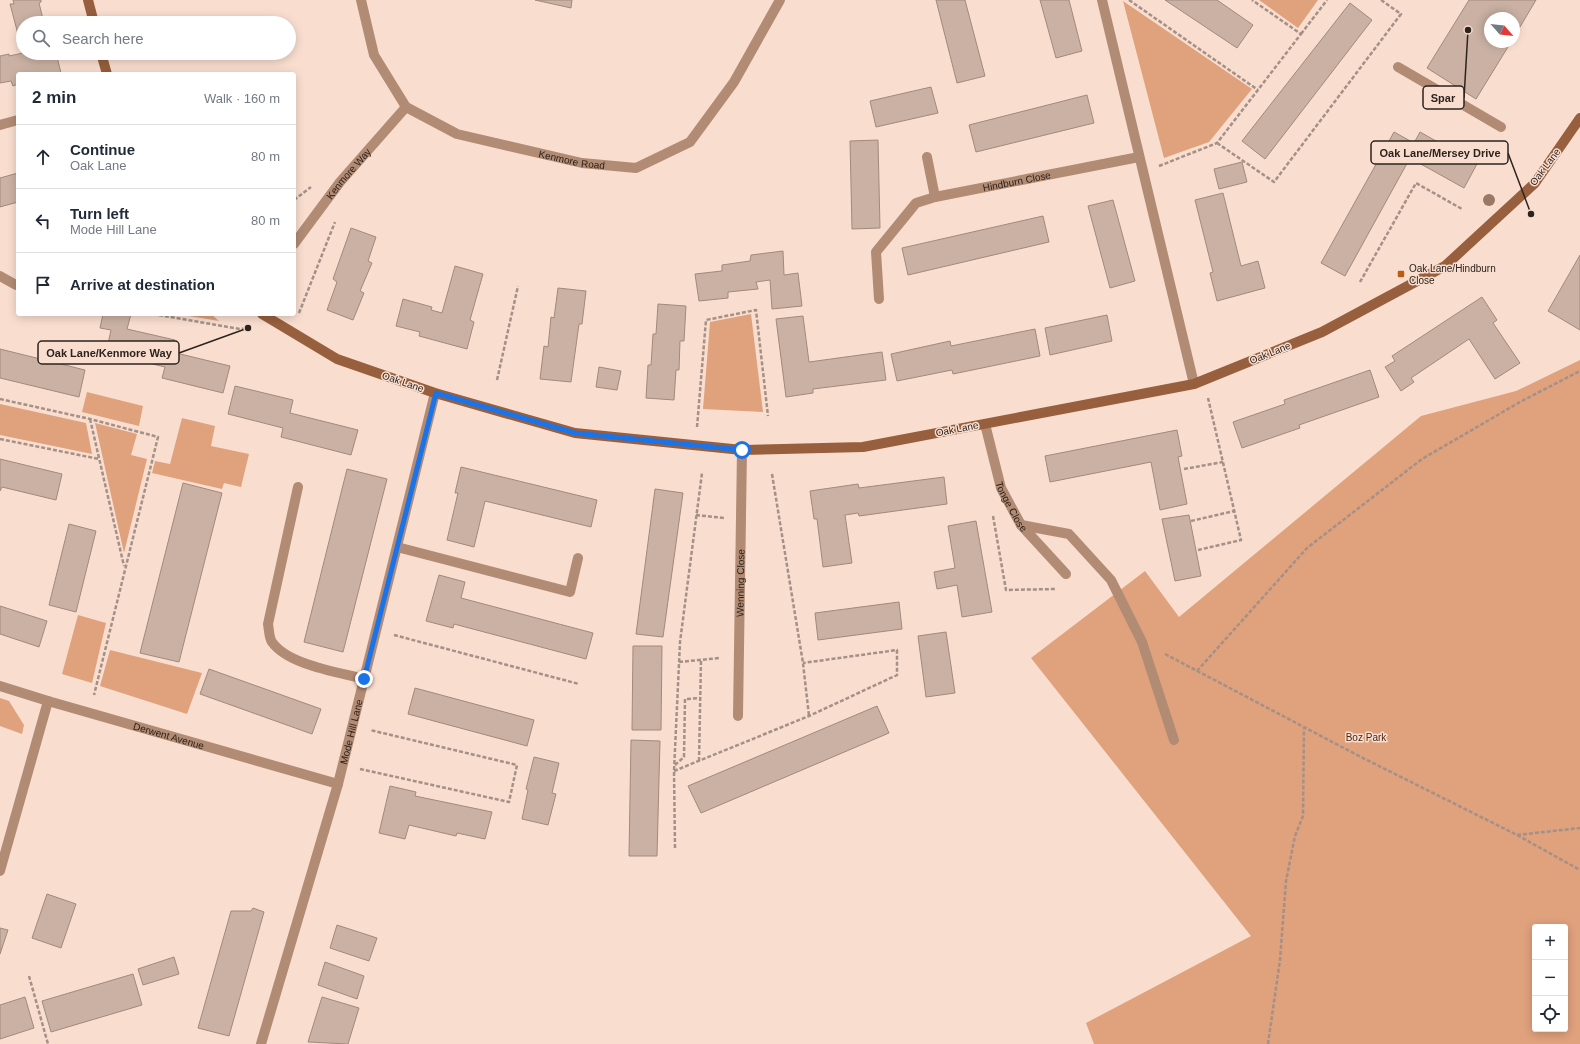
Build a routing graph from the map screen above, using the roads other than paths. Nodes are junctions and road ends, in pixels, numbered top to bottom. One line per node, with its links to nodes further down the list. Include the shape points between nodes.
1 (88, 0): 5 (street)
2 (361, 0): 9 (street, via 374,55)
3 (780, 0): 9 (street, Kenmore Road, via 734,82 690,142 636,168 582,163 457,134)
4 (1102, 0): 14 (street)
5 (92, 16)
6 (103, 60): 8 (street)
7 (1398, 67): 13 (street)
8 (106, 72)
9 (406, 107): 17 (street, Kenmore Way, via 340,182)
10 (1580, 118): 22 (street, Oak Lane, via 1535,183 1445,266 1322,332)
11 (16, 121): 12 (street)
12 (0, 125)
13 (1501, 127)
14 (1139, 156): 16 (street, Hindburn Close); 22 (street)
15 (927, 157): 16 (street)
16 (935, 197): 20 (street, Hindburn Close, via 916,203 876,252)
17 (296, 241)
18 (0, 276): 19 (street)
19 (16, 285)
20 (879, 299)
21 (265, 316): 23 (street, Oak Lane, via 337,359)
22 (1194, 384): 24 (street, Oak Lane)
23 (436, 393): 25 (street, Oak Lane, via 575,433); 28 (street, Mode Hill Lane)
24 (985, 424): 25 (street, Oak Lane, via 863,447); 27 (street, Tonge Close, via 1001,488)
25 (742, 450): 34 (street, Wenning Close)
26 (298, 487): 31 (street, via 268,624 272,641 286,655 302,662)
27 (1021, 525): 30 (street, Tonge Close); 35 (street, via 1069,534 1111,580 1142,642)
28 (397, 547): 29 (street, via 570,592); 31 (street, Mode Hill Lane)
29 (578, 558)
30 (1066, 574)
31 (364, 679): 36 (street, Mode Hill Lane)
32 (0, 686): 33 (street, Derwent Avenue)
33 (48, 701): 36 (street, Derwent Avenue); 37 (street)
34 (738, 716)
35 (1174, 740)
36 (338, 784): 38 (street, Mode Hill Lane)
37 (0, 871)
38 (262, 1044)

